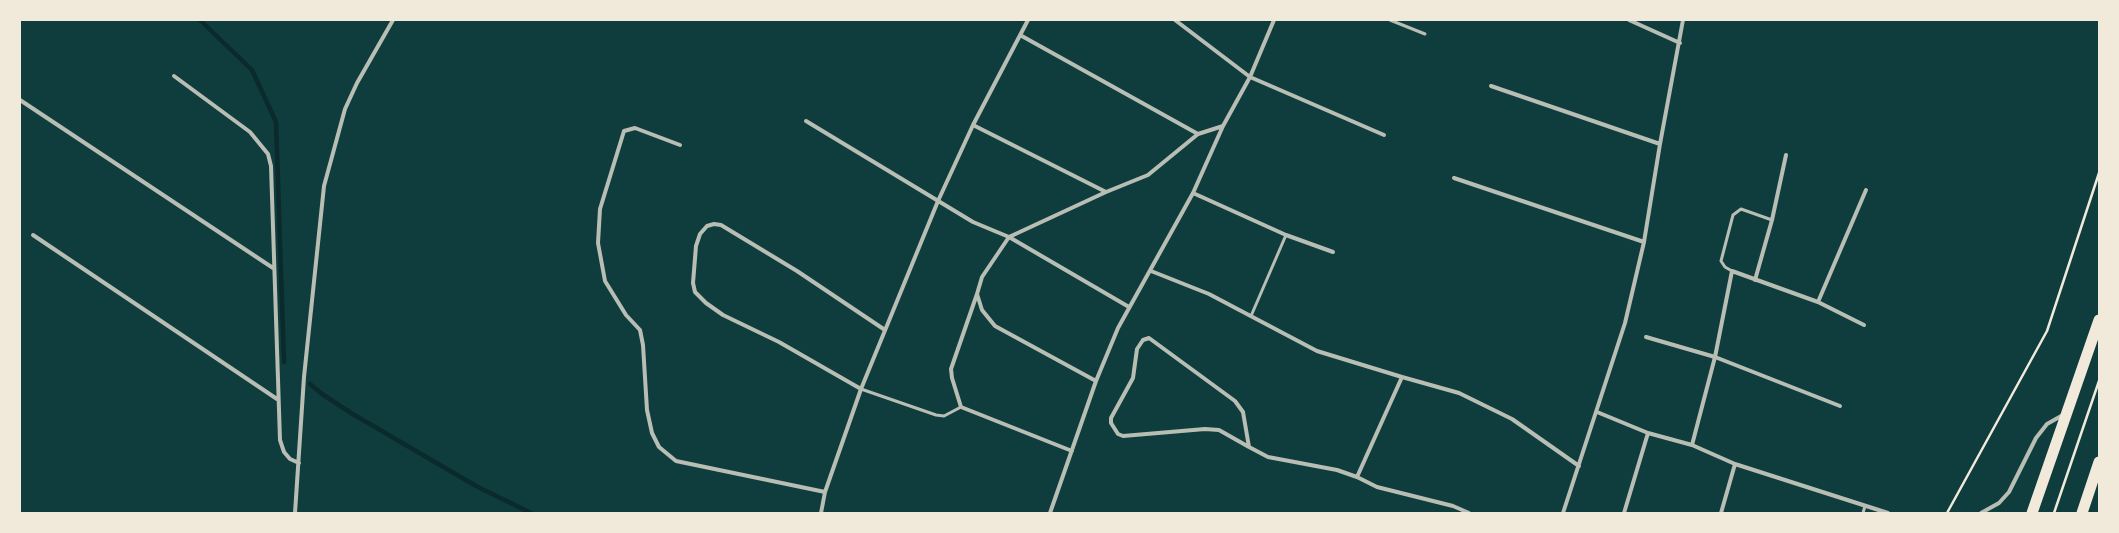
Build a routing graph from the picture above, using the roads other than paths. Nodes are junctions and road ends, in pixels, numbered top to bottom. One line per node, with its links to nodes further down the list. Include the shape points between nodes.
1 (393, 20): 60 (street, via 357,82 345,109 324,186 304,377)
2 (1028, 20): 9 (street)
3 (1175, 20): 12 (street)
4 (1274, 20): 12 (street)
5 (1390, 20): 8 (lane)
6 (1629, 20): 10 (street)
7 (1683, 20): 10 (street)
8 (1425, 34)
9 (1020, 35): 16 (street); 18 (street)
10 (1680, 43): 20 (street)
11 (174, 76): 34 (street, via 250,132 268,154 271,166)
12 (1250, 76): 17 (street); 19 (street)
13 (1491, 86): 20 (street)
14 (20, 100): 34 (street)
15 (806, 121): 27 (street)
16 (973, 125): 25 (street); 27 (street)
17 (1223, 126): 18 (street); 26 (street)
18 (1198, 134): 25 (street, via 1148,175)
19 (1384, 135)
20 (1660, 144): 32 (street)
21 (680, 145): 64 (street, via 636,128 624,131 600,209 598,243 605,281 626,314 640,330 647,410 652,432 659,447 676,461)
22 (1786, 156): 28 (street)
23 (1454, 178): 32 (street)
24 (1866, 190): 39 (street)
25 (1106, 192): 31 (street)
26 (1193, 193): 30 (street); 35 (street)
27 (938, 201): 31 (street, via 973,222); 44 (street)
28 (1772, 220): 36 (lane, via 1741,209 1733,215 1721,261); 37 (street)
29 (33, 235): 50 (street)
30 (1286, 235): 33 (street); 41 (lane)
31 (1009, 237): 38 (street, via 982,277); 40 (street)
32 (1644, 242): 53 (street, via 1625,323)
33 (1333, 252)
34 (273, 268): 50 (street)
35 (1152, 271): 40 (street); 41 (street, via 1209,294)
36 (1732, 271): 37 (street); 46 (street)
37 (1754, 280): 39 (street)
38 (977, 294): 48 (street, via 982,310 995,326); 52 (street, via 951,369)
39 (1818, 302): 43 (street)
40 (1129, 307): 48 (street)
41 (1251, 316): 47 (street, via 1317,351)
42 (2099, 320): 54 (highway)
43 (1864, 326)
44 (885, 330): 49 (street); 49 (street, via 722,225 707,226 700,234 696,246 693,283 695,292 706,303 723,315 780,342)
45 (1646, 337): 46 (street)
46 (1715, 357): 51 (street); 56 (street)
47 (1402, 377): 62 (street, via 1459,393 1512,419); 63 (street)
48 (1096, 381): 58 (street)
49 (861, 389): 52 (lane, via 936,415 944,416); 64 (street)
50 (277, 399): 60 (street, via 280,440 284,452 290,459)
51 (1840, 406)
52 (961, 407): 58 (street)
53 (1597, 412): 55 (street); 62 (street)
54 (2067, 413): 75 (street, via 2047,424 2036,438 2009,492 1999,503); 76 (highway)
55 (1648, 433): 56 (street); 71 (street)
56 (1692, 446): 61 (street)
57 (1249, 447): 57 (street, via 1243,412 1235,401 1149,338 1143,340 1137,349 1133,378 1112,418 1111,423 1118,434 1123,436 1219,430); 63 (street, via 1268,457 1337,470)
58 (1072, 451): 68 (street)
59 (2099, 462): 77 (highway)
60 (299, 463): 66 (street)
61 (1735, 464): 65 (street); 72 (street)
62 (1579, 466): 70 (street)
63 (1357, 477): 69 (street, via 1377,488 1453,506)
64 (825, 492): 67 (street)
65 (1865, 506): 73 (lane); 74 (street)
66 (295, 513)
67 (821, 513)
68 (1050, 513)
69 (1469, 513)
70 (1563, 513)
71 (1624, 513)
72 (1720, 513)
73 (1863, 513)
74 (1888, 513)
75 (1981, 513)
76 (2032, 513)
77 (2082, 513)

